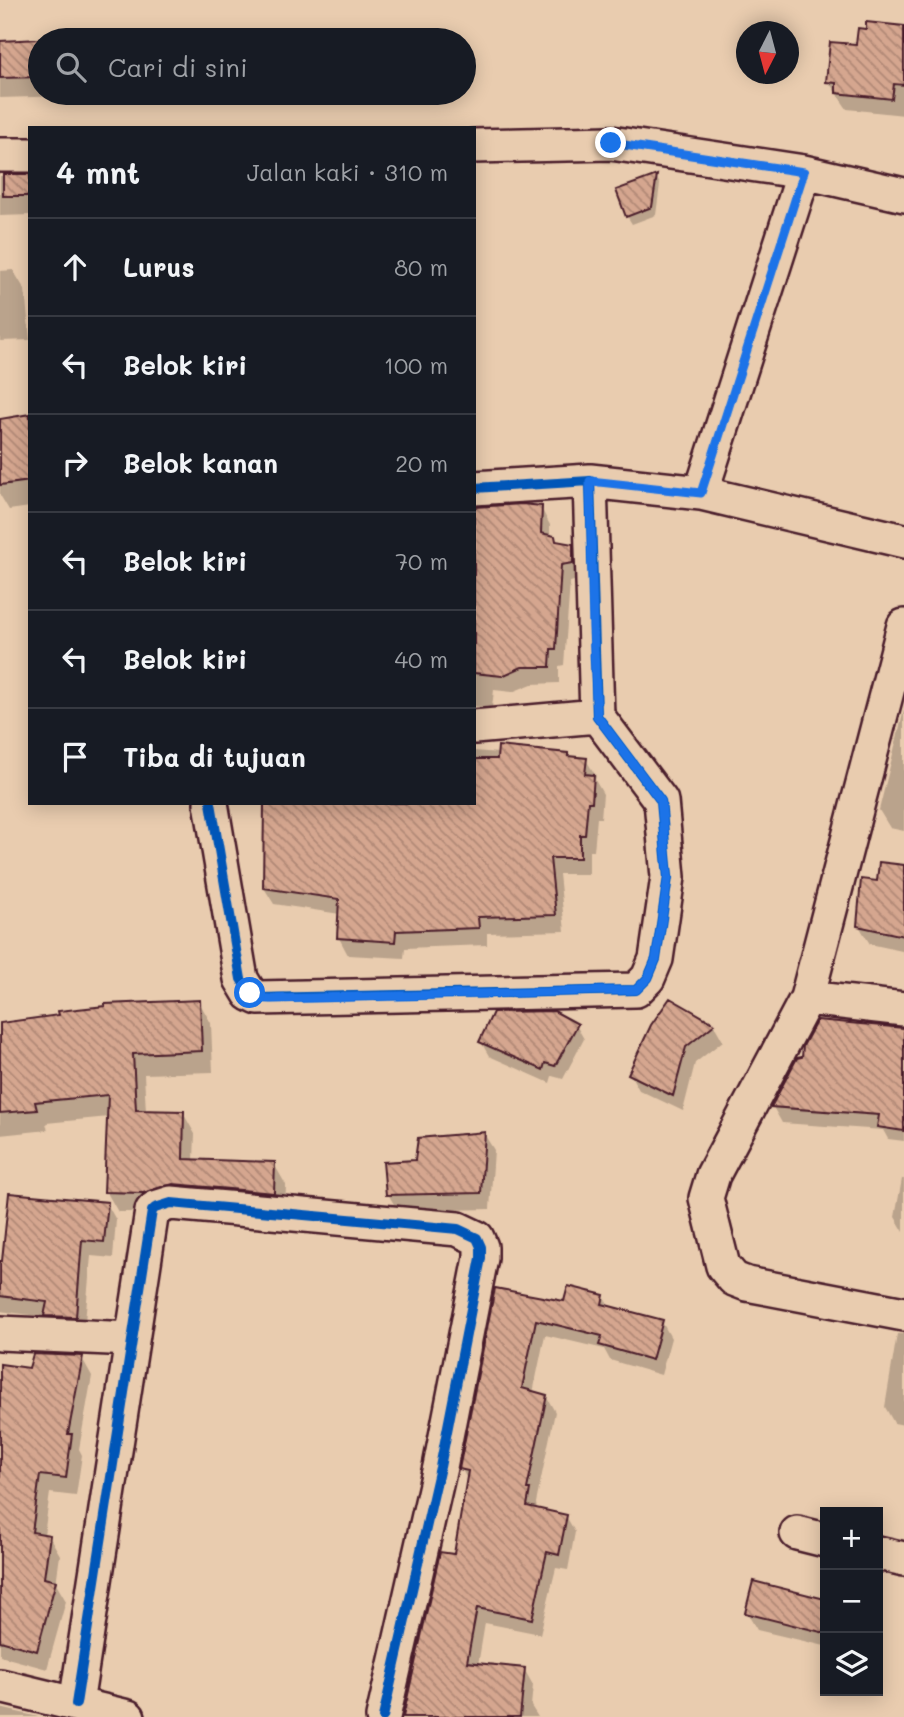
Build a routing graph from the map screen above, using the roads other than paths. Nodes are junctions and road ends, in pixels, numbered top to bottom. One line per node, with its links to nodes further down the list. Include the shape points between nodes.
1 (476, 146): 4 (street, via 611,143)
2 (0, 155): 3 (street)
3 (28, 155)
4 (804, 172): 5 (street); 8 (street)
5 (904, 195)
6 (590, 481): 7 (street); 8 (street); 11 (street)
7 (476, 488)
8 (701, 493): 9 (street)
9 (904, 541)
10 (904, 626): 14 (street)
11 (597, 716): 12 (street); 13 (street, via 661,801 668,877 656,959 648,978 636,990 258,998 241,979)
12 (476, 727)
13 (211, 805)
14 (807, 998): 15 (street); 16 (street, via 708,1188 706,1198 723,1266 734,1279 747,1284)
15 (904, 1009)
16 (904, 1314)
17 (0, 1333): 18 (street)
18 (132, 1339): 22 (street); 24 (street, via 152,1211 163,1205 458,1229 477,1238 481,1258 440,1467)
19 (883, 1554): 20 (street)
20 (904, 1559)
21 (0, 1685): 22 (street)
22 (76, 1704): 23 (street)
23 (128, 1717)
24 (383, 1717)

